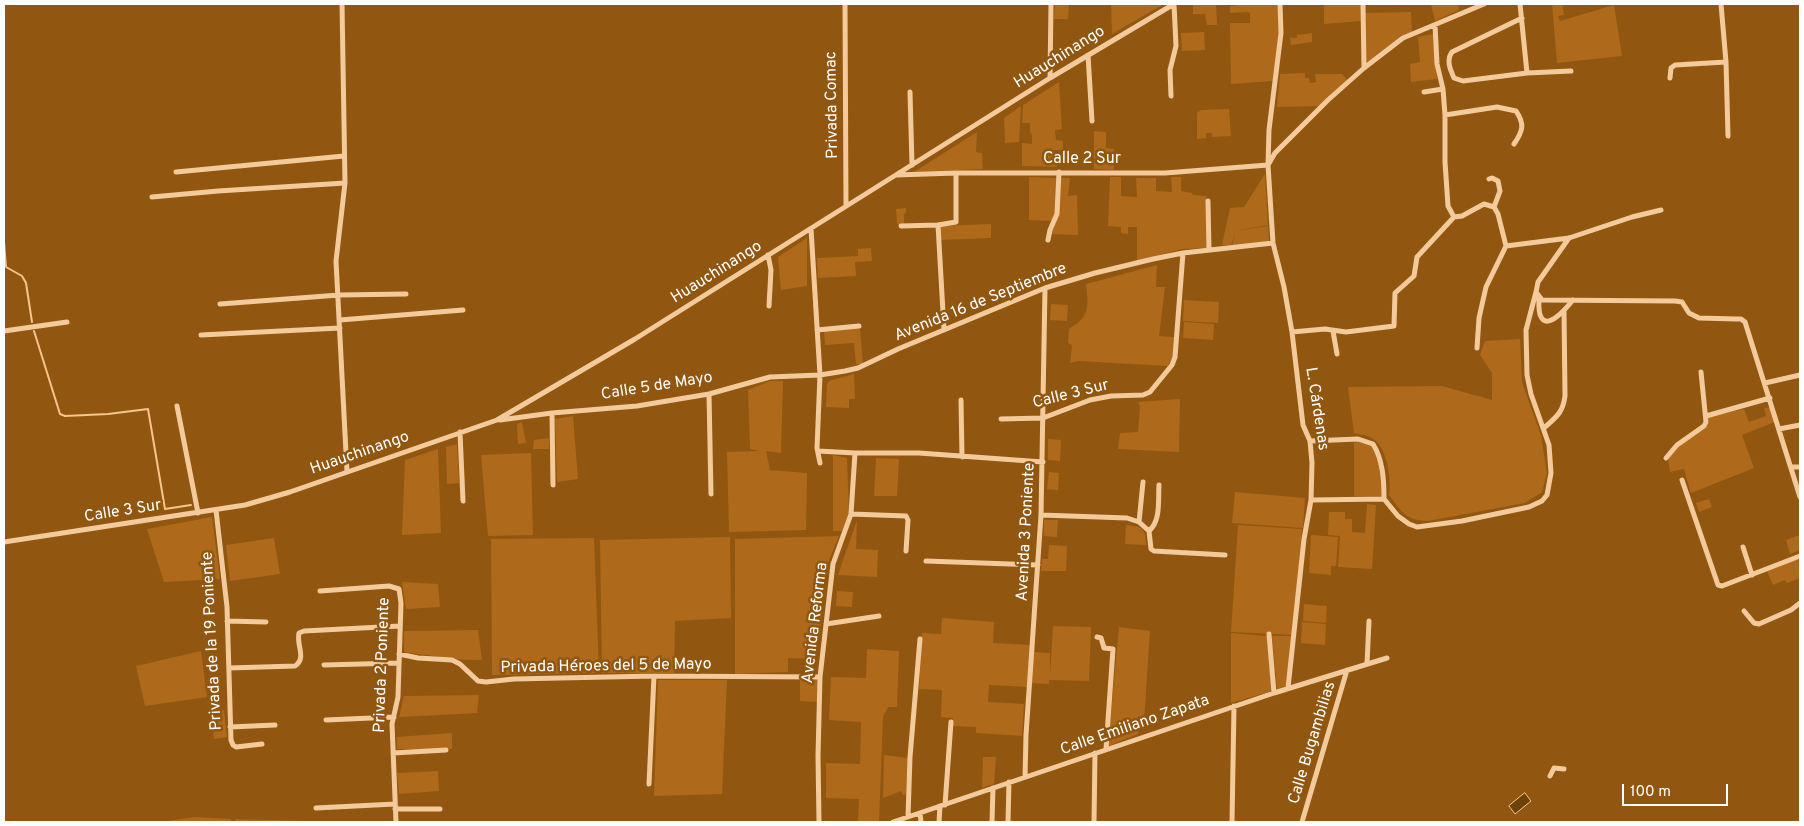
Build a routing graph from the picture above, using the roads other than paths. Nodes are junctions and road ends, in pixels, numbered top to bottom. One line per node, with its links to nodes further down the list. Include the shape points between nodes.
1 (342, 4): 27 (street)
2 (845, 4): 38 (street, Privada Comac)
3 (1051, 4): 17 (street)
4 (1174, 4): 12 (street, Huauchinango); 22 (street, via 1176,46 1170,70)
5 (1280, 4): 29 (street, L. Cárdenas, via 1281,33)
6 (1363, 4): 14 (street)
7 (1484, 4): 11 (street)
8 (1520, 4): 10 (street)
9 (1721, 4): 13 (street)
10 (1522, 18): 16 (street); 16 (street, via 1452,52 1449,67 1458,80)
11 (1435, 24): 14 (street, via 1402,38); 19 (street, via 1437,64)
12 (1088, 55): 17 (street, Huauchinango); 24 (street)
13 (1726, 62): 18 (street, via 1675,65 1671,68); 25 (street)
14 (1364, 68): 29 (street, via 1328,100)
15 (1571, 71): 16 (street)
16 (1527, 73)
17 (1050, 78): 28 (street, Huauchinango)
18 (1670, 78)
19 (1443, 89): 21 (street); 23 (street)
20 (910, 92): 28 (street)
21 (1424, 92)
22 (1171, 96)
23 (1445, 115): 26 (street, via 1497,107 1516,111 1522,120 1521,134); 41 (street, via 1448,206)
24 (1092, 121)
25 (1728, 136)
26 (1514, 144)
27 (344, 156): 30 (street); 35 (street)
28 (912, 164): 33 (street, Huauchinango)
29 (1268, 165): 31 (street, Calle 2 Sur, via 1165,173); 47 (street, L. Cárdenas)
30 (176, 172)
31 (1059, 172): 32 (street, Calle 2 Sur); 46 (street, via 1058,214)
32 (956, 173): 33 (street, Calle 2 Sur); 42 (street, via 956,222)
33 (896, 175): 38 (street, Huauchinango)
34 (1489, 179): 39 (street, via 1498,181 1500,191)
35 (345, 183): 36 (street); 55 (street, via 336,261)
36 (152, 197)
37 (1208, 201): 49 (street)
38 (846, 206): 44 (street, Huauchinango)
39 (1494, 207): 41 (street, via 1484,204); 48 (street)
40 (1661, 210): 45 (street)
41 (1454, 217): 67 (street, via 1417,257 1414,276 1395,294 1394,326 1346,332)
42 (938, 224): 43 (street); 66 (street)
43 (901, 226)
44 (811, 229): 51 (street, Huauchinango); 65 (street)
45 (1569, 238): 48 (street); 54 (street, via 1538,282)
46 (1048, 240)
47 (1273, 243): 49 (street, Avenida 16 de Septiembre); 69 (street, L. Cárdenas)
48 (1506, 246): 71 (street, via 1486,287)
49 (1208, 250): 50 (street, Avenida 16 de Septiembre)
50 (1183, 253): 52 (street, Avenida 16 de Septiembre); 83 (street, Calle 3 Sur, via 1175,358 1150,392 1090,400)
51 (768, 255): 58 (street, via 771,270); 85 (street, Huauchinango, via 635,339)
52 (1045, 288): 66 (street, Avenida 16 de Septiembre); 83 (street, Avenida 3 Poniente)
53 (406, 294): 55 (street)
54 (1537, 294): 56 (street, via 1550,302); 60 (street, via 1542,320 1553,320); 87 (street, via 1526,330 1527,375)
55 (339, 295): 57 (street); 61 (street)
56 (1573, 300): 60 (street); 76 (street, via 1675,301 1682,302 1688,313 1699,318 1741,320 1747,327)
57 (220, 304)
58 (769, 306)
59 (463, 310): 61 (street)
60 (1564, 311): 87 (street, via 1564,408)
61 (340, 320): 64 (street)
62 (67, 322): 68 (street)
63 (859, 326): 65 (street)
64 (340, 328): 70 (street); 99 (street)
65 (817, 330): 74 (street)
66 (944, 330): 74 (street, Avenida 16 de Septiembre, via 858,368)
67 (1333, 330): 69 (street); 72 (street)
68 (4, 331)
69 (1292, 332): 90 (street, L. Cárdenas, via 1303,425)
70 (201, 335)
71 (1477, 348)
72 (1336, 354)
73 (1701, 372): 82 (street)
74 (820, 375): 77 (street, Calle 5 de Mayo, via 770,377); 91 (street)
75 (1800, 375): 76 (street)
76 (1765, 383): 78 (street)
77 (709, 394): 81 (street, Calle 5 de Mayo, via 637,406); 104 (street)
78 (1770, 398): 82 (street); 88 (street)
79 (960, 400): 93 (street)
80 (178, 406): 111 (street)
81 (552, 413): 85 (street, Calle 5 de Mayo); 103 (street)
82 (1706, 416): 94 (street, via 1704,426 1677,445)
83 (1043, 418): 84 (street, Calle 3 Sur); 95 (street, Avenida 3 Poniente)
84 (1001, 419)
85 (497, 420): 89 (street, Huauchinango)
86 (1800, 425): 88 (street)
87 (1544, 428): 106 (street, via 1551,473 1547,495 1529,507 1418,527 1398,516)
88 (1779, 429): 97 (street)
89 (460, 432): 99 (street, Huauchinango); 108 (street)
90 (1310, 441): 106 (street, via 1358,439 1373,444 1378,452); 107 (street, L. Cárdenas)
91 (818, 451): 92 (street); 96 (street)
92 (854, 453): 93 (street); 112 (street, Avenida Reforma)
93 (962, 457): 95 (street)
94 (1666, 458)
95 (1043, 462): 113 (street, Avenida 3 Poniente)
96 (820, 463)
97 (1791, 467): 98 (street); 105 (street)
98 (1800, 467)
99 (347, 472): 109 (street, Huauchinango)
100 (1682, 480): 123 (street, via 1718,585)
101 (1143, 482): 114 (street)
102 (1159, 485): 115 (street, via 1156,520)
103 (553, 486)
104 (711, 494)
105 (1800, 497)
106 (1384, 499): 107 (street)
107 (1311, 500): 145 (street, L. Cárdenas)
108 (463, 501)
109 (245, 505): 110 (street, Calle 3 Sur)
110 (216, 510): 111 (street, Calle 3 Sur); 128 (street, Privada de la 19 Poniente)
111 (198, 513): 116 (street, Calle 3 Sur)
112 (851, 514): 118 (street, via 906,516); 131 (street, Avenida Reforma, via 833,564)
113 (1041, 515): 114 (street, via 1126,518); 122 (street, Avenida 3 Poniente)
114 (1139, 522): 115 (street)
115 (1149, 532): 119 (street, via 1151,549 1154,550)
116 (4, 542)
117 (1743, 547): 123 (street)
118 (906, 551)
119 (1225, 555)
120 (1800, 556): 123 (street)
121 (926, 561): 122 (street)
122 (1038, 565): 160 (street, Avenida 3 Poniente)
123 (1752, 574)
124 (320, 591): 132 (street, Privada 2 Poniente, via 395,586 401,602)
125 (1800, 603): 126 (street, via 1759,624 1754,623)
126 (1744, 611)
127 (879, 616): 131 (street)
128 (227, 622): 129 (street); 141 (street, Privada de la 19 Poniente)
129 (266, 622)
130 (1369, 622): 139 (street)
131 (826, 624): 144 (street, Avenida Reforma)
132 (400, 626): 136 (street, Privada 2 Poniente); 141 (street, via 304,631 299,633 302,656 295,666)
133 (1269, 634): 146 (street)
134 (1097, 637): 154 (street, via 1101,638 1104,648 1113,649)
135 (920, 639): 169 (street)
136 (399, 654): 138 (street, Privada 2 Poniente); 143 (street, Privada Héroes del 5 de Mayo, via 452,660 478,681 486,682)
137 (1386, 658): 139 (street, Calle Emiliano Zapata)
138 (399, 663): 140 (street); 148 (street, Privada 2 Poniente)
139 (1367, 664): 142 (street, Calle Emiliano Zapata)
140 (324, 665)
141 (229, 668): 152 (street, Privada de la 19 Poniente)
142 (1348, 670): 145 (street, Calle Emiliano Zapata); 180 (street, Calle Bugambilias)
143 (654, 676): 144 (street, Privada Héroes del 5 de Mayo); 162 (street)
144 (820, 677): 172 (street, Avenida Reforma)
145 (1288, 688): 146 (street, Calle Emiliano Zapata)
146 (1274, 693): 147 (street, Calle Emiliano Zapata)
147 (1234, 706): 154 (street, Calle Emiliano Zapata); 179 (street)
148 (394, 717): 149 (street); 156 (street, Privada 2 Poniente)
149 (326, 720)
150 (951, 722): 164 (street)
151 (275, 725): 152 (street)
152 (230, 727): 153 (street, Privada de la 19 Poniente, via 231,740 236,747)
153 (262, 744)
154 (1106, 749): 157 (street, Calle Emiliano Zapata)
155 (446, 750): 156 (street)
156 (393, 753): 165 (street, Privada 2 Poniente)
157 (1095, 753): 160 (street, Calle Emiliano Zapata); 178 (street)
158 (1564, 769): 159 (street, via 1554,768)
159 (1550, 776)
160 (1025, 777): 161 (street, Calle Emiliano Zapata)
161 (1009, 782): 163 (street, Calle Emiliano Zapata); 177 (street)
162 (650, 784)
163 (993, 788): 164 (street, Calle Emiliano Zapata); 176 (street)
164 (942, 806): 168 (street, Calle Emiliano Zapata); 175 (street)
165 (395, 807): 166 (street); 167 (street); 171 (street, Privada 2 Poniente)
166 (316, 808)
167 (440, 809)
168 (920, 813): 169 (street, Calle Emiliano Zapata); 174 (street)
169 (908, 817): 170 (street, Calle Emiliano Zapata)
170 (899, 821): 173 (street, Calle Emiliano Zapata)
171 (396, 822)
172 (819, 822)
173 (893, 822)
174 (920, 822)
175 (939, 822)
176 (992, 822)
177 (1008, 822)
178 (1094, 822)
179 (1232, 822)
180 (1302, 822)

